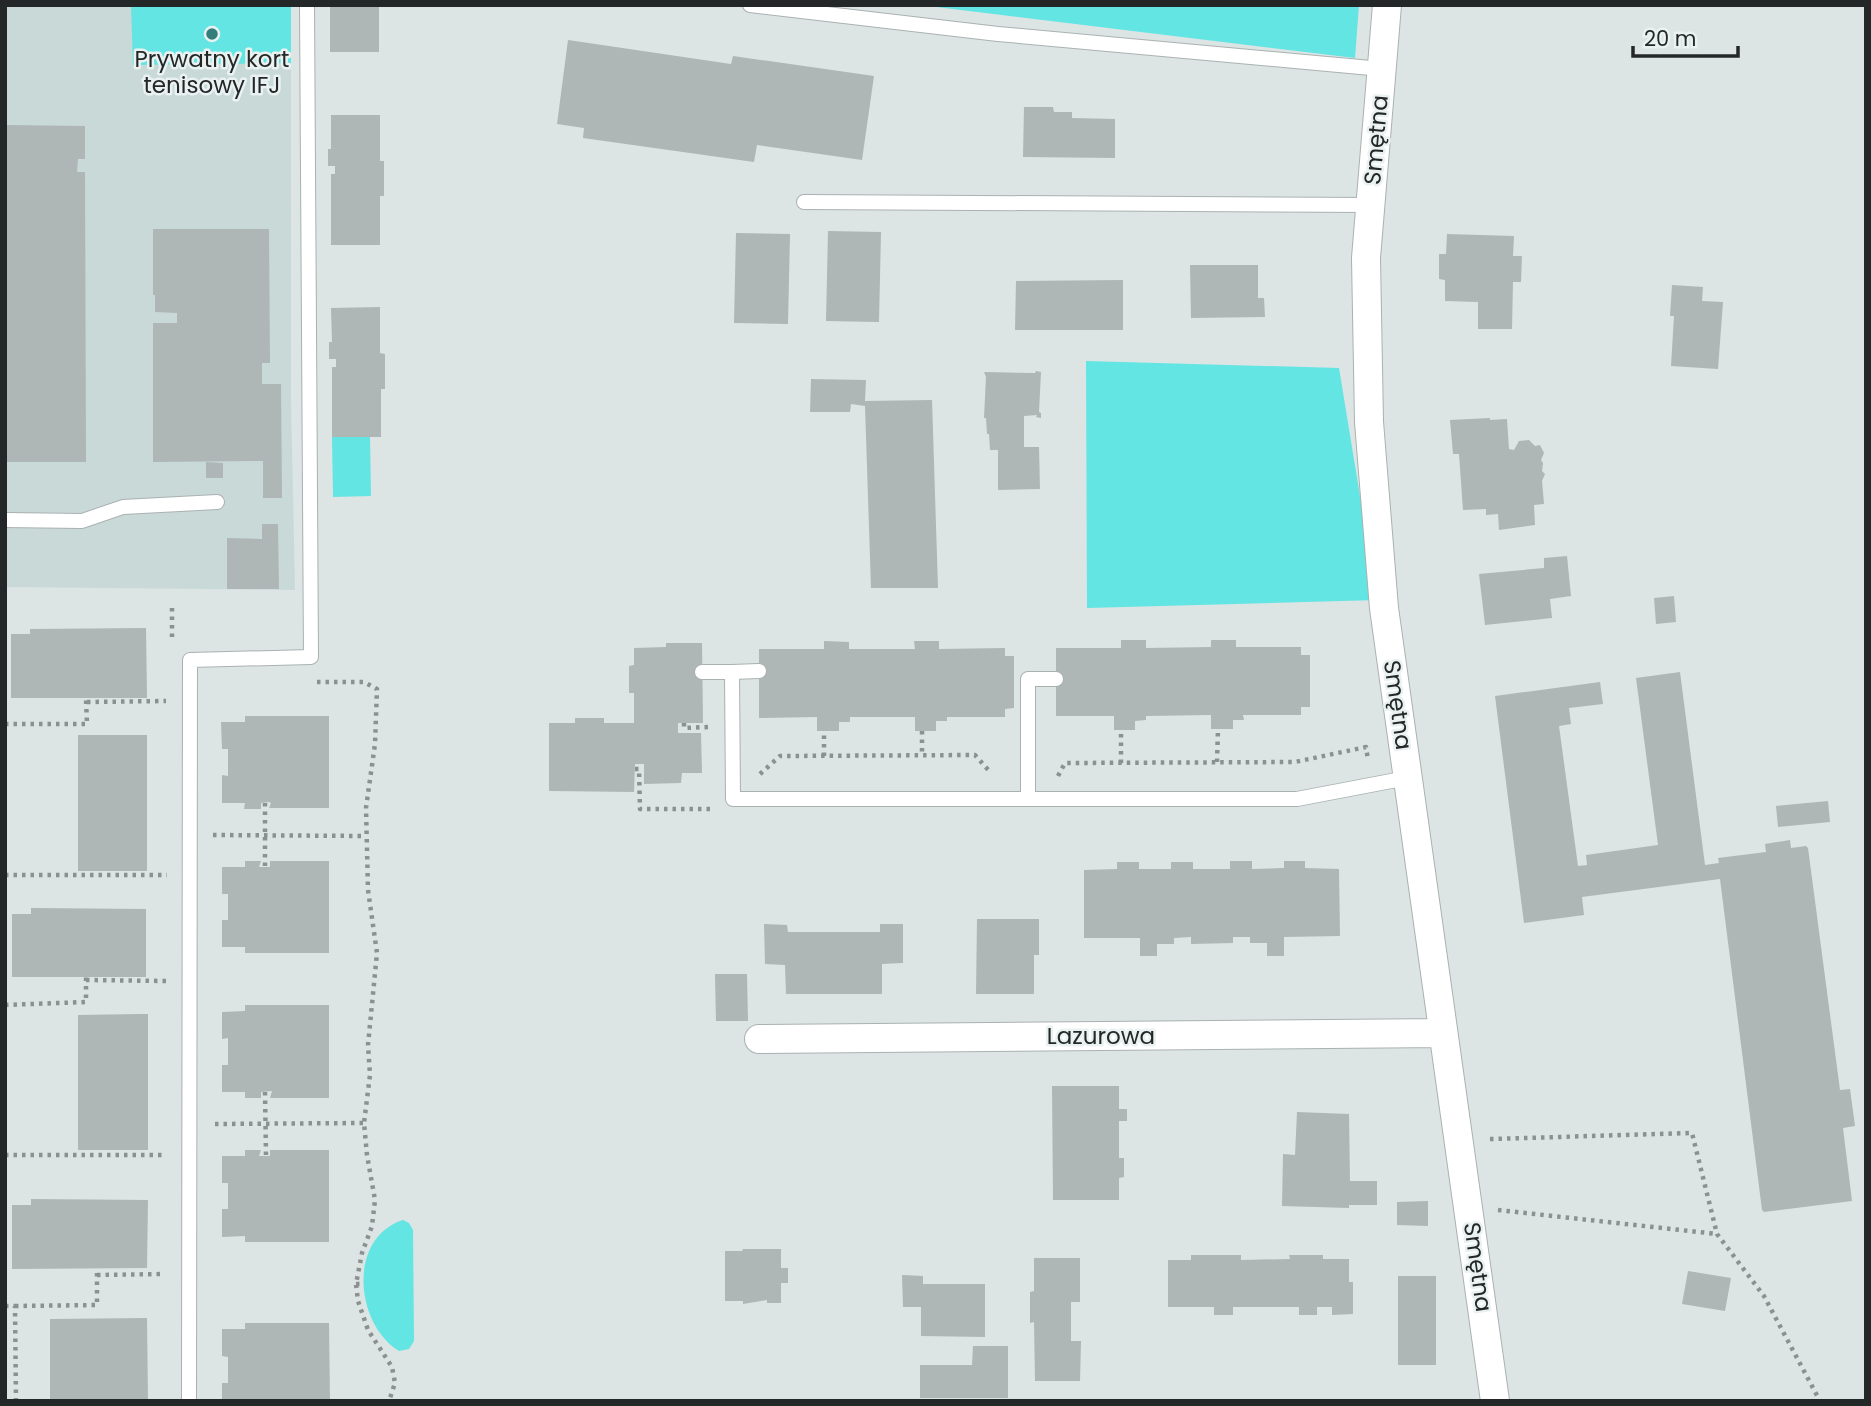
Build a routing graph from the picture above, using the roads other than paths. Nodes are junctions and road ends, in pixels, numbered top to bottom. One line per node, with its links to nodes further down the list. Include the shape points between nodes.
1 (307, 5): 17 (lane, via 311,657 190,660)
2 (750, 5): 4 (lane)
3 (1387, 5): 4 (street, Smętna)
4 (1382, 69): 6 (street, Smętna)
5 (804, 202): 6 (lane)
6 (1371, 205): 13 (street, Smętna, via 1366,258 1369,422 1384,608)
7 (217, 502): 8 (lane, via 123,507 82,521)
8 (5, 520)
9 (759, 671): 11 (lane)
10 (702, 672): 11 (lane)
11 (732, 672): 14 (lane, via 733,799)
12 (1056, 679): 14 (lane, via 1028,678)
13 (1408, 778): 14 (lane, via 1297,799); 15 (street, Smętna)
14 (1028, 799)
15 (1443, 1033): 16 (street, Lazurowa); 18 (street, Smętna)
16 (759, 1039)
17 (189, 1401)
18 (1495, 1401)

